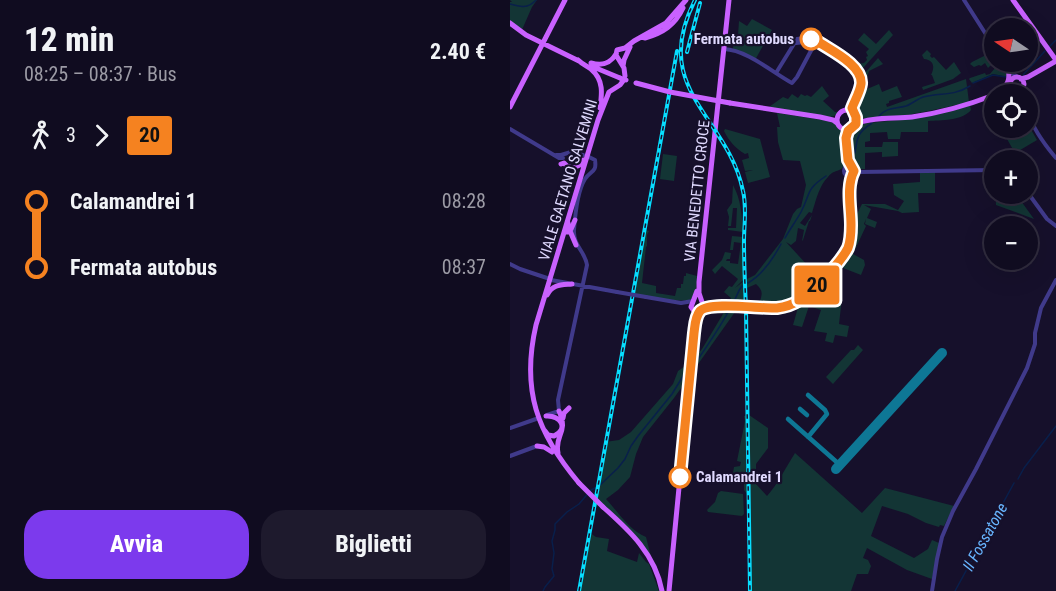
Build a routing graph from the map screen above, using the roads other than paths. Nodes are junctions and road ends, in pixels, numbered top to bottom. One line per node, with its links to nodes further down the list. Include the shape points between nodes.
1 (565, 0): 13 (main road)
2 (686, 0): 6 (main road); 8 (main road)
3 (729, 0): 17 (main road, VIA BENEDETTO CROCE)
4 (964, 0): 10 (street)
5 (1013, 0): 22 (main road)
6 (670, 19): 8 (main road, via 674,20); 9 (main road)
7 (510, 23): 11 (main road)
8 (670, 26): 9 (main road)
9 (659, 30): 12 (main road); 19 (main road, via 634,41)
10 (984, 31)
11 (531, 37): 13 (main road); 20 (main road, via 537,47)
12 (641, 39): 19 (main road); 27 (main road, via 629,52)
13 (544, 40): 16 (main road); 20 (main road)
14 (795, 43): 15 (street); 21 (street, via 798,39 811,39); 25 (street)
15 (814, 45): 21 (street); 25 (street, via 792,83)
16 (550, 47): 20 (main road); 23 (main road)
17 (726, 49): 25 (street); 65 (main road, VIA BENEDETTO CROCE)
18 (844, 52): 21 (street)
19 (621, 55): 23 (main road, via 603,64); 24 (main road); 27 (main road)
20 (535, 58): 33 (main road)
21 (841, 58): 34 (street, via 857,79); 36 (street, via 854,66 860,78 852,108)
22 (1053, 59): 29 (main road)
23 (578, 60): 26 (main road); 28 (main road)
24 (609, 64): 26 (main road); 27 (main road, via 617,64)
25 (776, 73)
26 (613, 76): 27 (main road); 28 (main road, via 604,75)
27 (625, 76): 30 (main road, VIALE GAETANO SALVEMINI); 37 (main road, bridge, via 670,92)
28 (602, 84): 30 (main road); 31 (main road); 44 (main road)
29 (1021, 84)
30 (616, 87): 31 (main road, VIALE GAETANO SALVEMINI)
31 (609, 92): 47 (main road, VIALE GAETANO SALVEMINI)
32 (984, 97): 38 (main road, via 936,112)
33 (510, 107)
34 (845, 110): 35 (main road); 36 (main road)
35 (838, 115): 37 (main road); 39 (main road)
36 (855, 115): 38 (main road); 40 (main road)
37 (820, 117): 39 (main road)
38 (867, 120): 40 (main road)
39 (837, 123): 42 (main road)
40 (856, 124): 43 (main road)
41 (510, 129): 48 (street)
42 (843, 129): 43 (main road); 46 (street)
43 (851, 129): 46 (street)
44 (592, 133): 47 (main road); 48 (main road, via 582,164 573,168)
45 (1038, 134): 49 (street)
46 (846, 138): 50 (street)
47 (586, 157): 48 (street, via 571,152); 54 (main road, VIALE GAETANO SALVEMINI); 55 (street, via 595,160 596,165 585,178)
48 (562, 158)
49 (1056, 158)
50 (848, 160): 51 (street); 53 (street)
51 (845, 167): 53 (street); 53 (street, via 843,172)
52 (984, 170): 53 (street)
53 (851, 172): 71 (street, bridge, via 849,245 821,280 787,306)
54 (581, 176): 55 (main road); 57 (main road, VIALE GAETANO SALVEMINI)
55 (579, 196): 58 (street)
56 (1036, 204): 59 (street)
57 (570, 214): 58 (main road, via 568,228 573,228); 61 (main road, VIALE GAETANO SALVEMINI)
58 (575, 220): 60 (street)
59 (1056, 226)
60 (572, 230): 61 (main road); 62 (main road)
61 (562, 239): 72 (main road, VIALE GAETANO SALVEMINI)
62 (576, 245): 67 (street, via 586,262)
63 (510, 264): 66 (street)
64 (1056, 280): 89 (street, via 1041,308 1027,368 942,537)
65 (699, 282): 68 (main road, VIA BENEDETTO CROCE); 69 (main road, VIA BENEDETTO CROCE)
66 (572, 284): 67 (street); 72 (main road, via 552,287)
67 (582, 286): 70 (street, bridge); 76 (street)
68 (693, 301): 69 (main road); 70 (street); 73 (main road, VIA BENEDETTO CROCE)
69 (702, 302): 71 (street); 74 (main road, VIA BENEDETTO CROCE)
70 (681, 303): 73 (street)
71 (712, 306): 74 (street)
72 (541, 307): 83 (main road, VIALE GAETANO SALVEMINI, via 530,359 532,393)
73 (692, 309): 74 (main road); 75 (main road, VIA BENEDETTO CROCE)
74 (701, 310): 75 (main road, VIA BENEDETTO CROCE)
75 (694, 333): 88 (main road, VIA BENEDETTO CROCE)
76 (558, 400): 78 (street); 79 (street, via 555,407)
77 (569, 408): 80 (main road)
78 (560, 412): 79 (street); 80 (main road); 82 (main road)
79 (540, 417): 81 (street); 82 (main road, via 557,417)
80 (563, 419): 86 (main road, via 557,447)
81 (510, 428)
82 (561, 429): 83 (main road, via 554,436)
83 (543, 430): 84 (main road, via 544,439); 86 (main road, VIALE GAETANO SALVEMINI)
84 (537, 446): 85 (street); 86 (main road, via 548,448)
85 (510, 456)
86 (559, 459): 87 (main road, bridge, via 638,540)
87 (662, 591)
88 (669, 591)
89 (932, 591)

